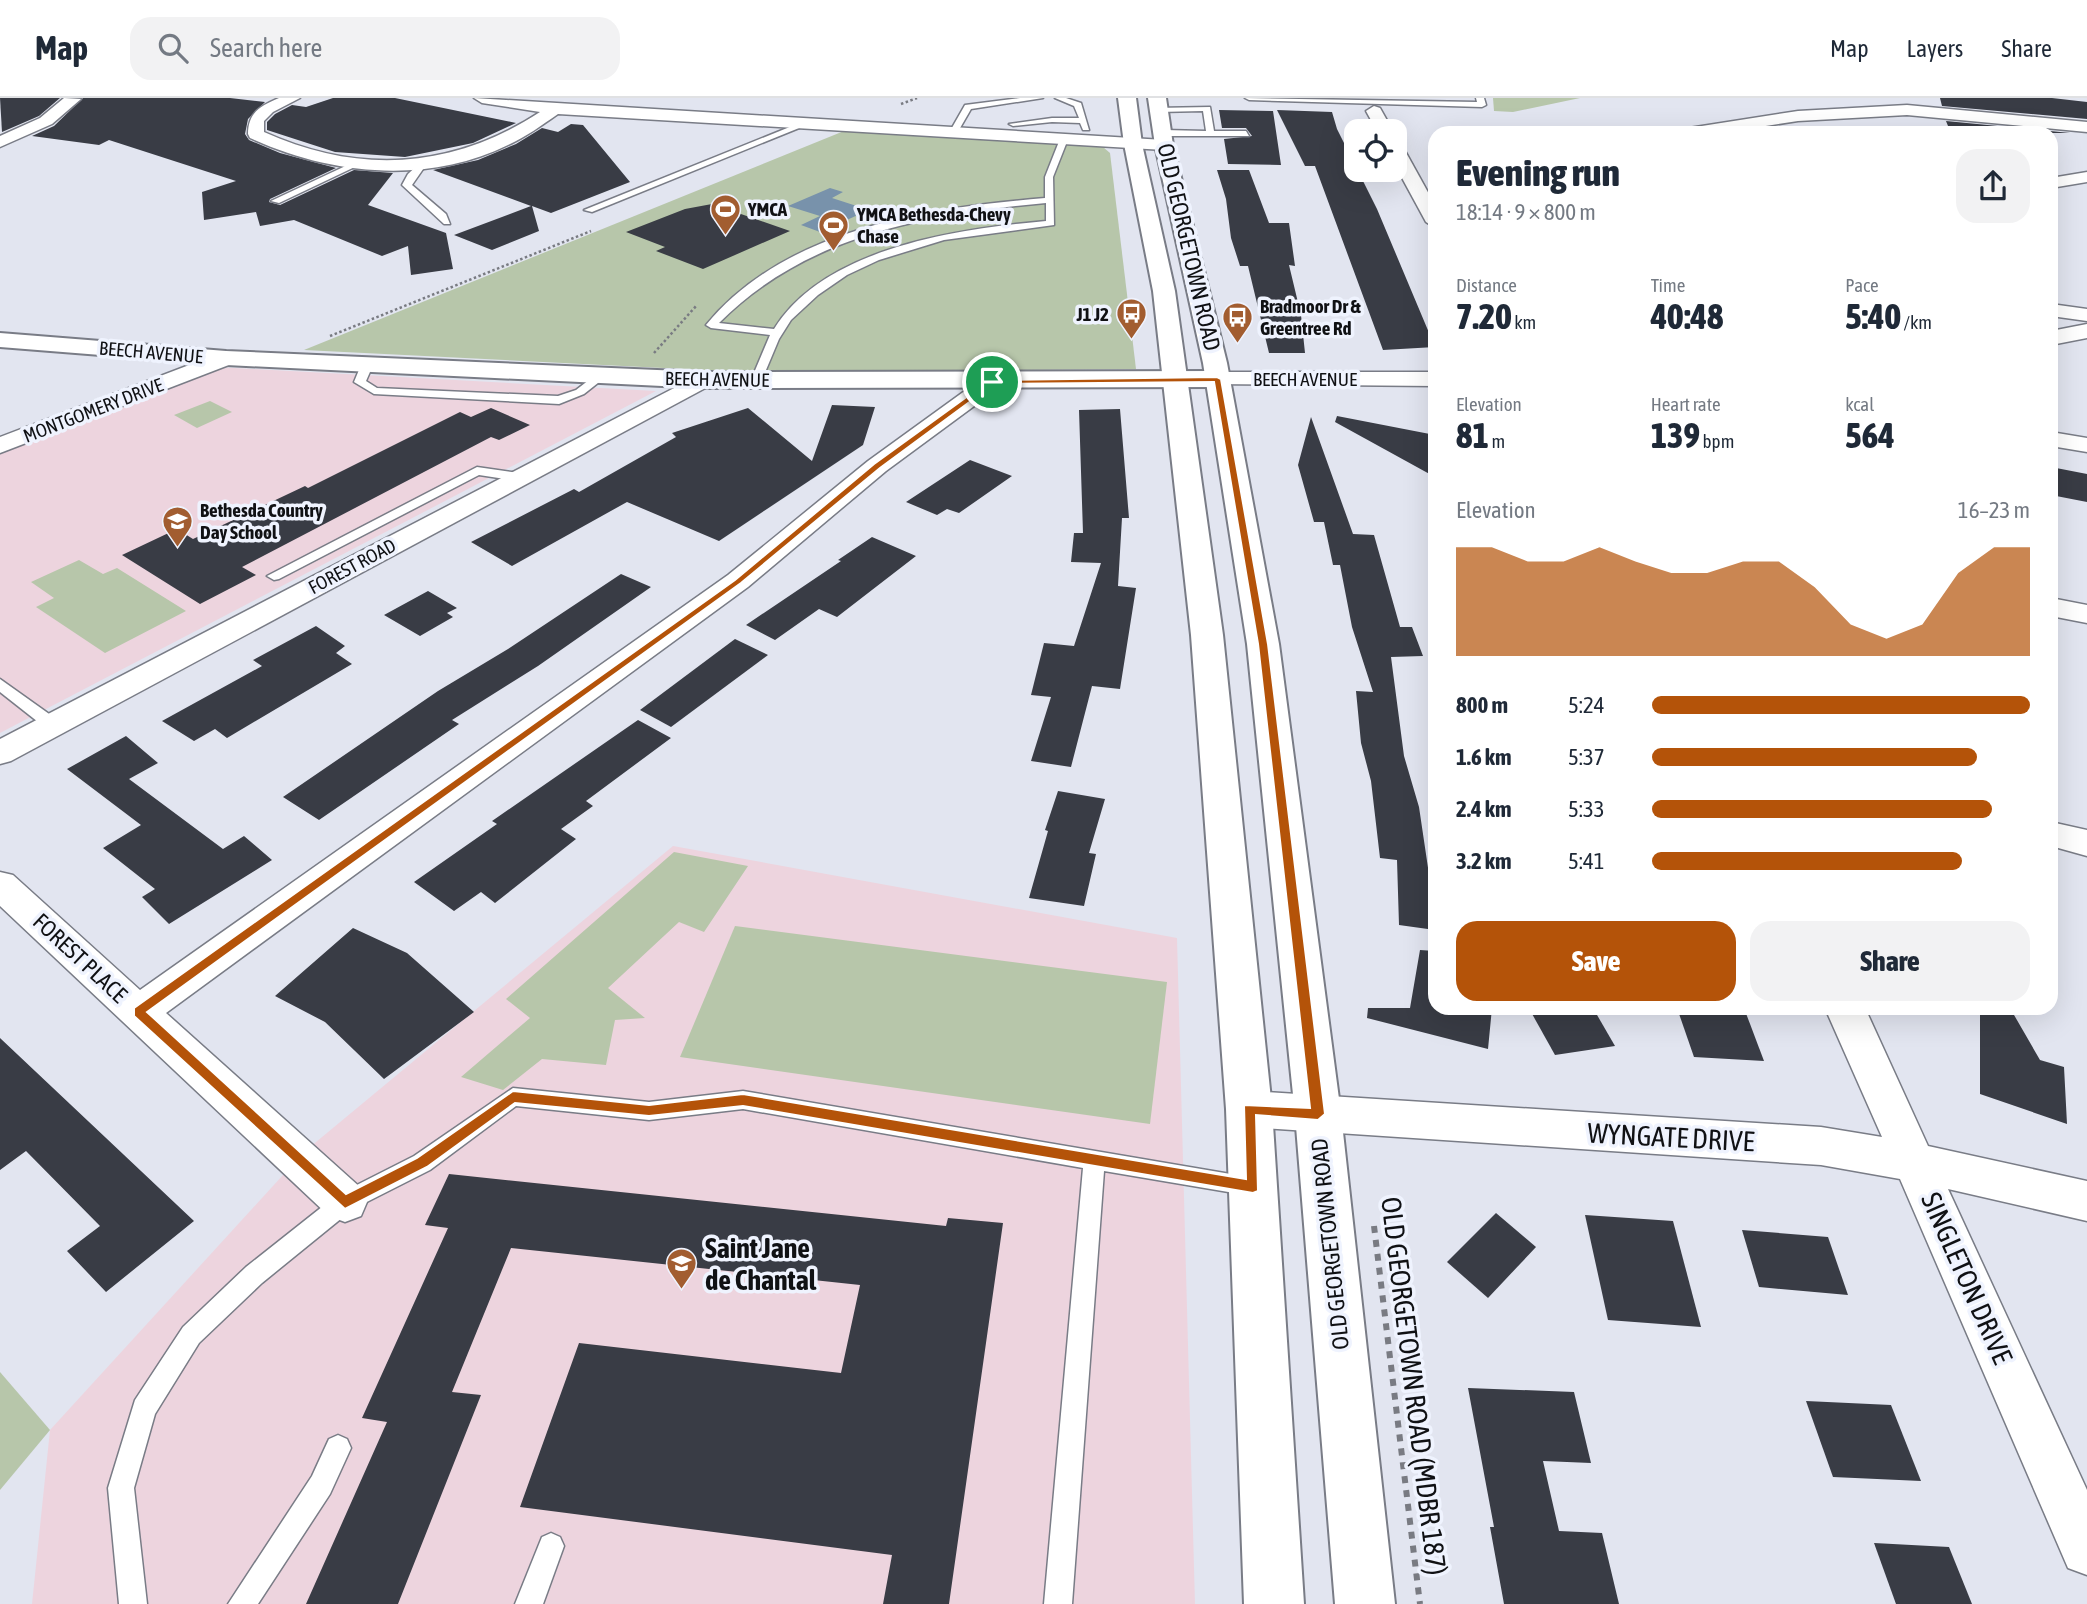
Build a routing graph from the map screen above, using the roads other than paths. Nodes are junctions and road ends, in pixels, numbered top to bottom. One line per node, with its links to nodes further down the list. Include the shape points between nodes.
1 (59, 98): 2 (street)
2 (75, 98): 25 (street, via 46,121)
3 (292, 98): 28 (street, via 267,109 256,120 257,134 276,145)
4 (482, 98): 12 (street)
5 (697, 98): 14 (street)
6 (1039, 98): 20 (lane, via 968,107)
7 (1059, 98): 17 (lane, via 1078,105 1085,124 1052,120)
8 (1127, 98): 26 (main road, OLD GEORGETOWN ROAD)
9 (1249, 98): 10 (lane, via 1482,105)
10 (1480, 98)
11 (1157, 104): 21 (lane, via 1207,109); 24 (main road, OLD GEORGETOWN ROAD)
12 (555, 109): 14 (street); 27 (street, via 497,144)
13 (1374, 111): 15 (street)
14 (668, 116): 16 (street)
15 (1378, 119)
16 (805, 124): 20 (street); 37 (lane)
17 (1013, 124)
18 (1734, 126): 19 (street, via 1798,116 1907,110)
19 (2087, 127)
20 (953, 133): 23 (street)
21 (1210, 133): 22 (lane); 24 (lane)
22 (1246, 134)
23 (1064, 139): 26 (street); 34 (lane, via 1049,177)
24 (1164, 139): 26 (street); 50 (main road, OLD GEORGETOWN ROAD)
25 (0, 142)
26 (1133, 144): 54 (main road, OLD GEORGETOWN ROAD, via 1164,291)
27 (424, 163): 28 (street); 38 (lane, via 407,185 412,194 440,210)
28 (357, 164): 35 (lane)
29 (1407, 171): 31 (street)
30 (1428, 174): 31 (street)
31 (1410, 177): 36 (street)
32 (2087, 177): 33 (street)
33 (2058, 182)
34 (1051, 200): 39 (lane, via 971,207 912,219); 42 (lane, via 1051,223 969,230)
35 (276, 201)
36 (1428, 209)
37 (589, 210)
38 (447, 222)
39 (821, 250): 40 (lane); 46 (lane, via 764,279 711,325)
40 (834, 254)
41 (848, 259): 42 (lane)
42 (861, 263): 46 (lane, via 785,319)
43 (2058, 311): 44 (street)
44 (2087, 315)
45 (2087, 331): 47 (street)
46 (779, 333): 53 (lane)
47 (2058, 337)
48 (0, 340): 49 (main road, BEECH AVENUE)
49 (226, 358): 52 (main road, BEECH AVENUE); 58 (street, MONTGOMERY DRIVE)
50 (1217, 379): 51 (street, BEECH AVENUE); 54 (main road, BEECH AVENUE); 74 (main road, OLD GEORGETOWN ROAD, via 1263,644)
51 (1428, 379)
52 (703, 380): 53 (main road, BEECH AVENUE); 59 (street, FOREST ROAD)
53 (757, 380): 55 (main road, BEECH AVENUE)
54 (1176, 380): 55 (main road, BEECH AVENUE); 73 (main road, OLD GEORGETOWN ROAD, via 1207,635)
55 (992, 382): 71 (street, via 877,466 738,582)
56 (2058, 440): 57 (street)
57 (2087, 445)
58 (0, 446)
59 (519, 477): 60 (lane, via 477,471); 61 (street, FOREST ROAD)
60 (336, 544): 61 (lane); 62 (lane)
61 (362, 561): 66 (street, FOREST ROAD)
62 (274, 576)
63 (2058, 608): 64 (street)
64 (2087, 614)
65 (0, 684): 66 (lane)
66 (53, 724): 67 (street, FOREST ROAD)
67 (0, 753)
68 (2058, 836): 69 (street)
69 (2087, 843)
70 (0, 885): 71 (street, FOREST PLACE)
71 (138, 1012): 79 (street, FOREST PLACE)
72 (1848, 1015): 76 (street, SINGLETON DRIVE)
73 (1249, 1109): 74 (street, WYNGATE DRIVE); 77 (main road, OLD GEORGETOWN ROAD)
74 (1318, 1114): 76 (street, WYNGATE DRIVE, via 1821,1146); 88 (main road, OLD GEORGETOWN ROAD)
75 (1094, 1160): 77 (lane); 79 (lane, via 743,1100 649,1111 513,1097 422,1163); 86 (lane)
76 (1915, 1161): 78 (street, WYNGATE DRIVE); 82 (street, SINGLETON DRIVE)
77 (1253, 1186): 87 (main road, OLD GEORGETOWN ROAD)
78 (2087, 1200)
79 (345, 1202): 83 (lane, via 254,1275 191,1335 144,1409 121,1488)
80 (338, 1448): 84 (lane, via 321,1485)
81 (551, 1546): 85 (lane)
82 (2087, 1549)
83 (133, 1604)
84 (242, 1604)
85 (529, 1604)
86 (1058, 1604)
87 (1274, 1604)
88 (1365, 1604)

